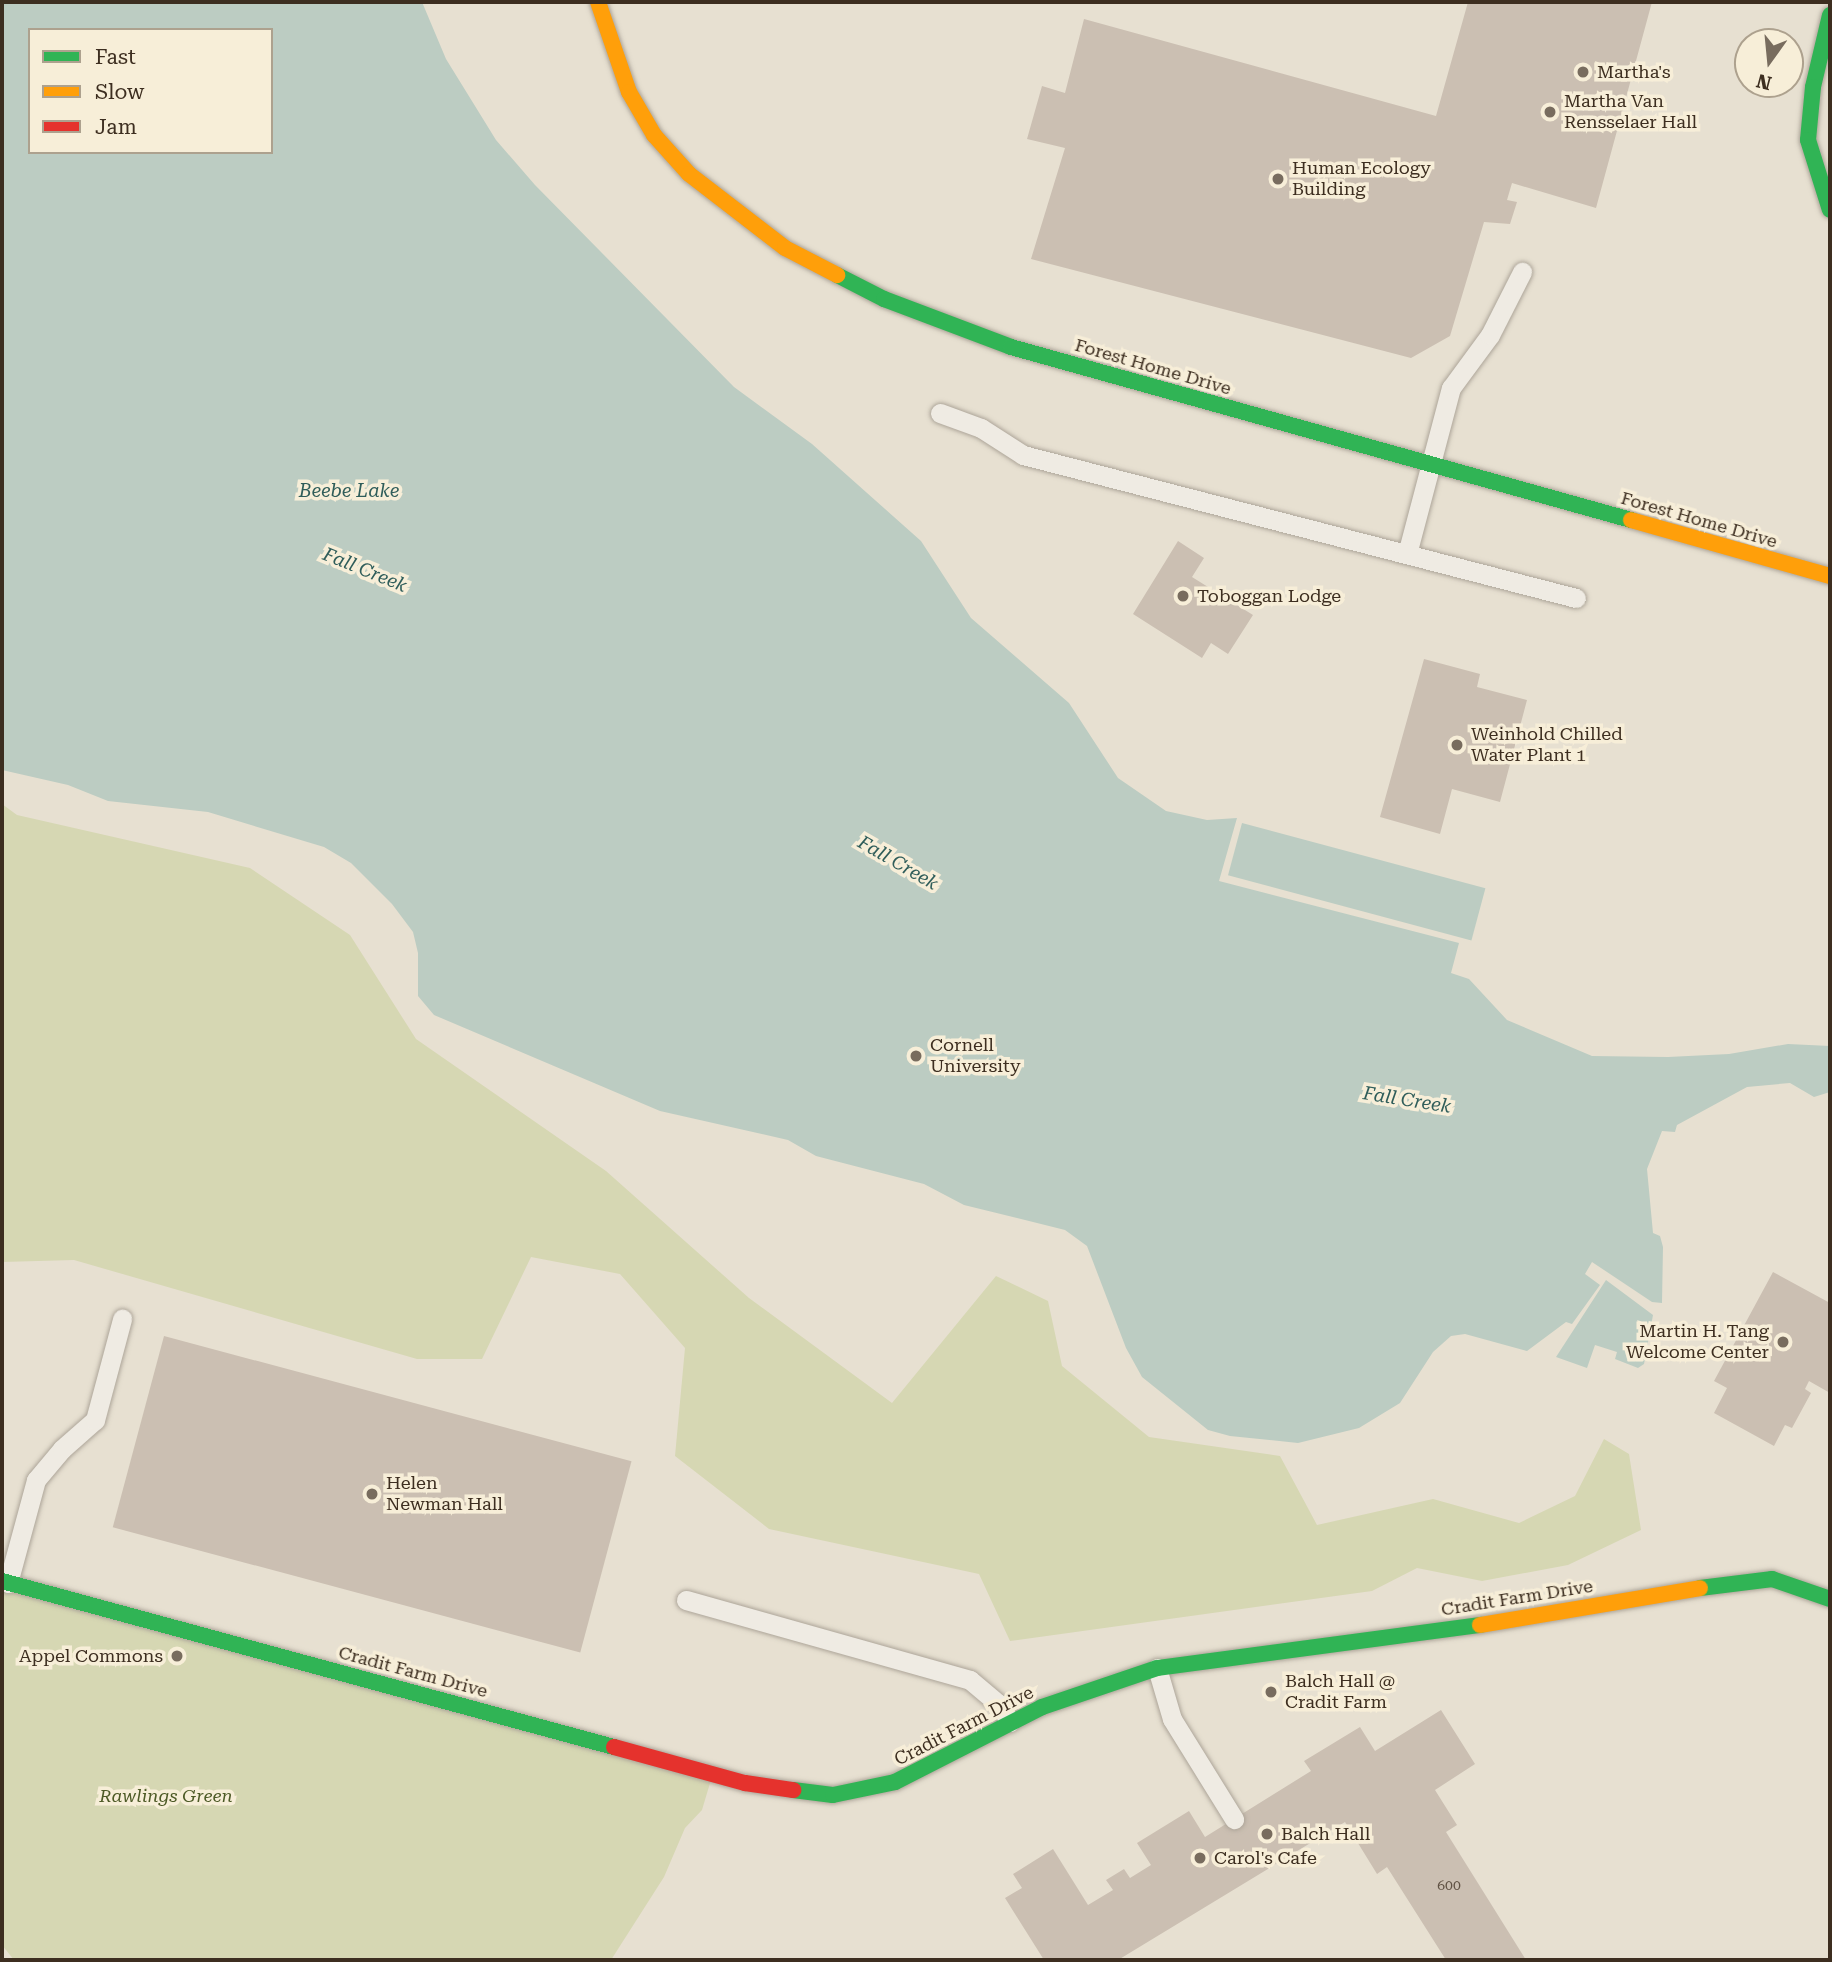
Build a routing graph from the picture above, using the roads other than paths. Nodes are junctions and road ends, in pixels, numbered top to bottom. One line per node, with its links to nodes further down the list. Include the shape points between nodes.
1 (598, 2): 6 (street, Forest Home Drive, via 629,92 654,135 689,174 734,212 831,274 941,323 1011,347)
2 (1830, 15): 3 (street, via 1813,88 1808,140)
3 (1830, 210)
4 (1522, 272): 6 (lane, via 1490,335 1451,388)
5 (940, 413): 7 (lane, via 981,428 1023,455)
6 (1430, 466): 7 (lane); 8 (street, Forest Home Drive)
7 (1407, 554): 9 (lane)
8 (1830, 576)
9 (1576, 598)
10 (122, 1319): 11 (lane, via 95,1420 36,1480)
11 (5, 1582): 15 (street, Cradit Farm Drive, via 774,1789 833,1795 869,1790 928,1769)
12 (1830, 1599): 14 (street, Cradit Farm Drive, via 1772,1579 1751,1579 1494,1623)
13 (686, 1600): 15 (lane, via 970,1680 987,1690)
14 (1157, 1668): 15 (street, Cradit Farm Drive, via 1076,1694); 16 (lane, via 1172,1719)
15 (1010, 1723)
16 (1234, 1819)

